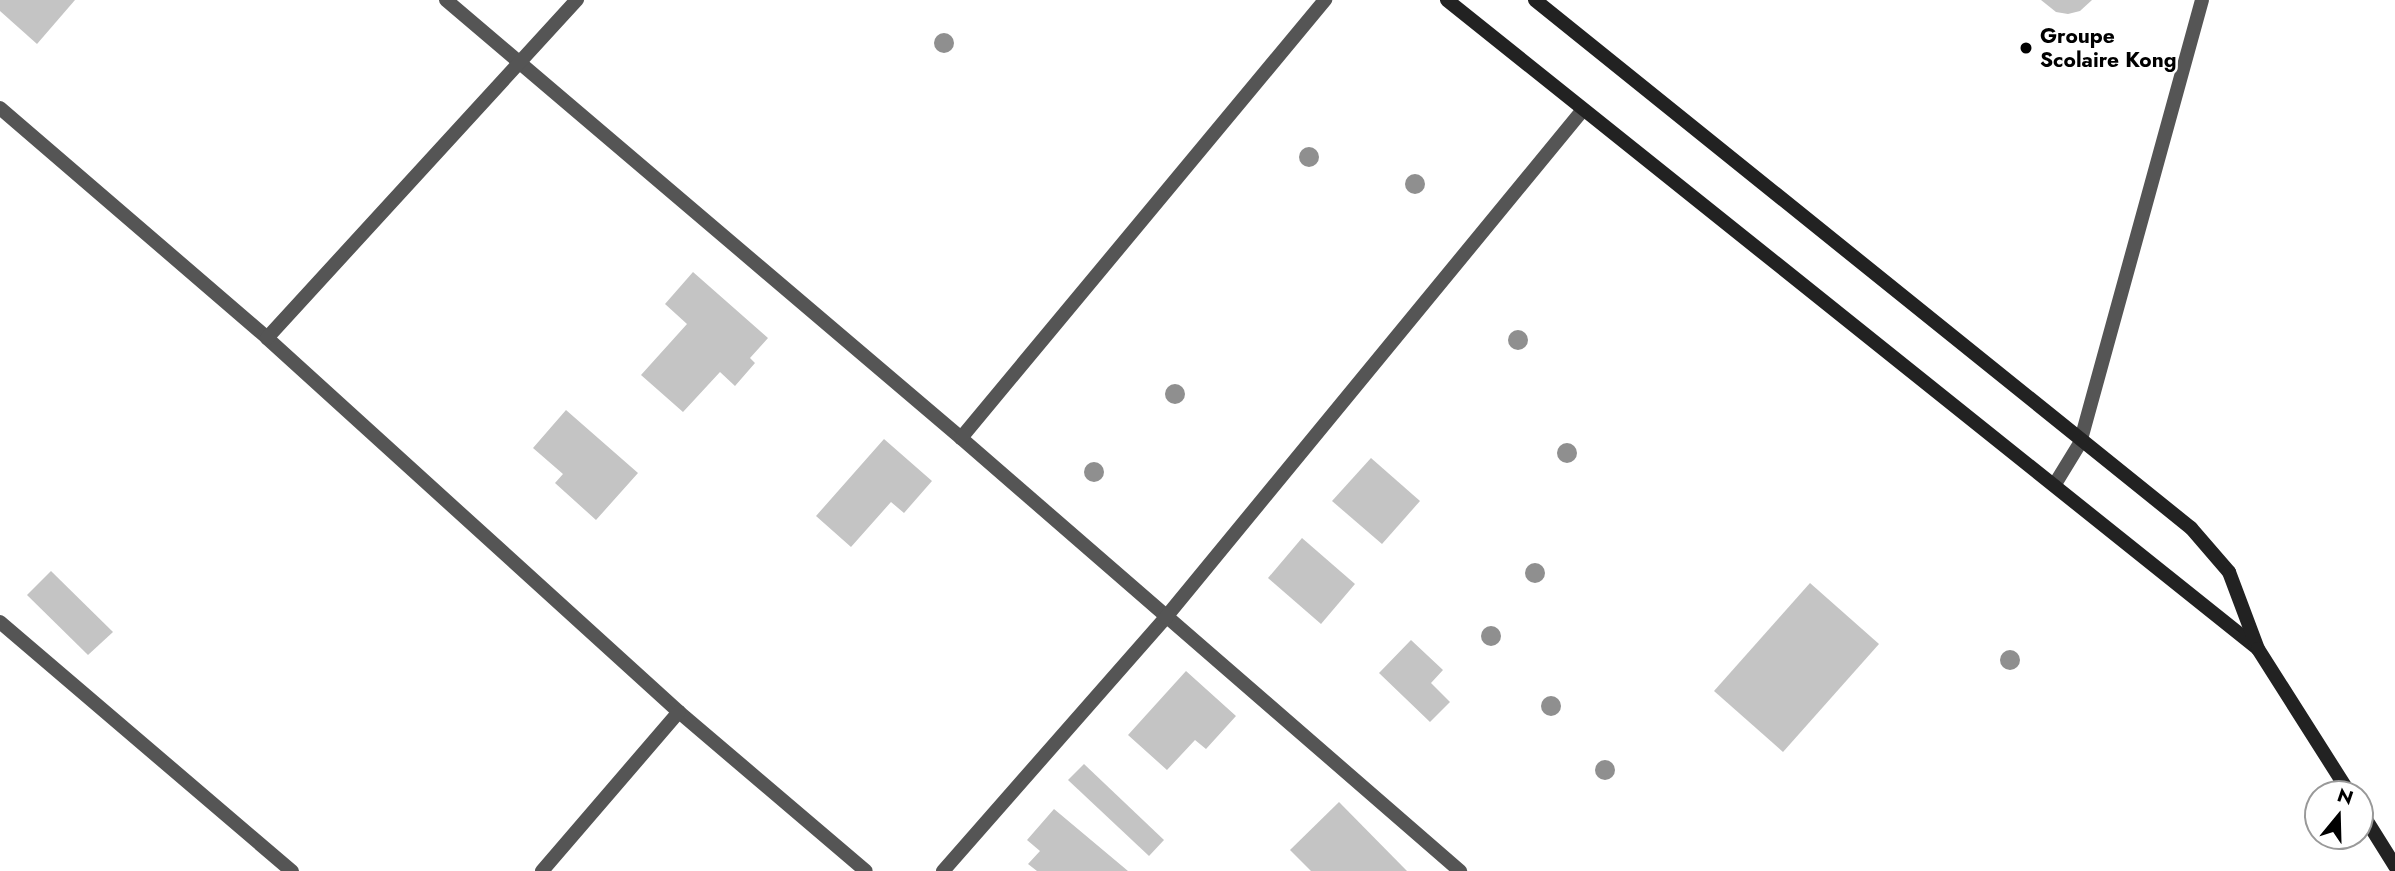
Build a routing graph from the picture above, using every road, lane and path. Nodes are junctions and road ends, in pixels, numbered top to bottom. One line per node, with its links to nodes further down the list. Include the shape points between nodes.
1 (446, 0): 7 (street)
2 (577, 0): 7 (street)
3 (1325, 0): 11 (street)
4 (1447, 0): 9 (main road)
5 (1535, 0): 12 (main road)
6 (2202, 0): 12 (street)
7 (522, 62): 10 (street); 11 (street)
8 (0, 108): 10 (street)
9 (1582, 111): 13 (main road); 14 (street)
10 (267, 338): 17 (street)
11 (961, 438): 14 (street)
12 (2080, 443): 13 (street); 16 (main road, via 2191,528 2230,572)
13 (2055, 484): 16 (main road)
14 (1166, 617): 24 (street); 25 (street)
15 (0, 622): 21 (street)
16 (2258, 649): 18 (main road)
17 (679, 712): 22 (street); 23 (street)
18 (2341, 780)
19 (2374, 832): 20 (main road)
20 (2395, 866)
21 (292, 871)
22 (541, 871)
23 (866, 871)
24 (943, 871)
25 (1460, 871)

